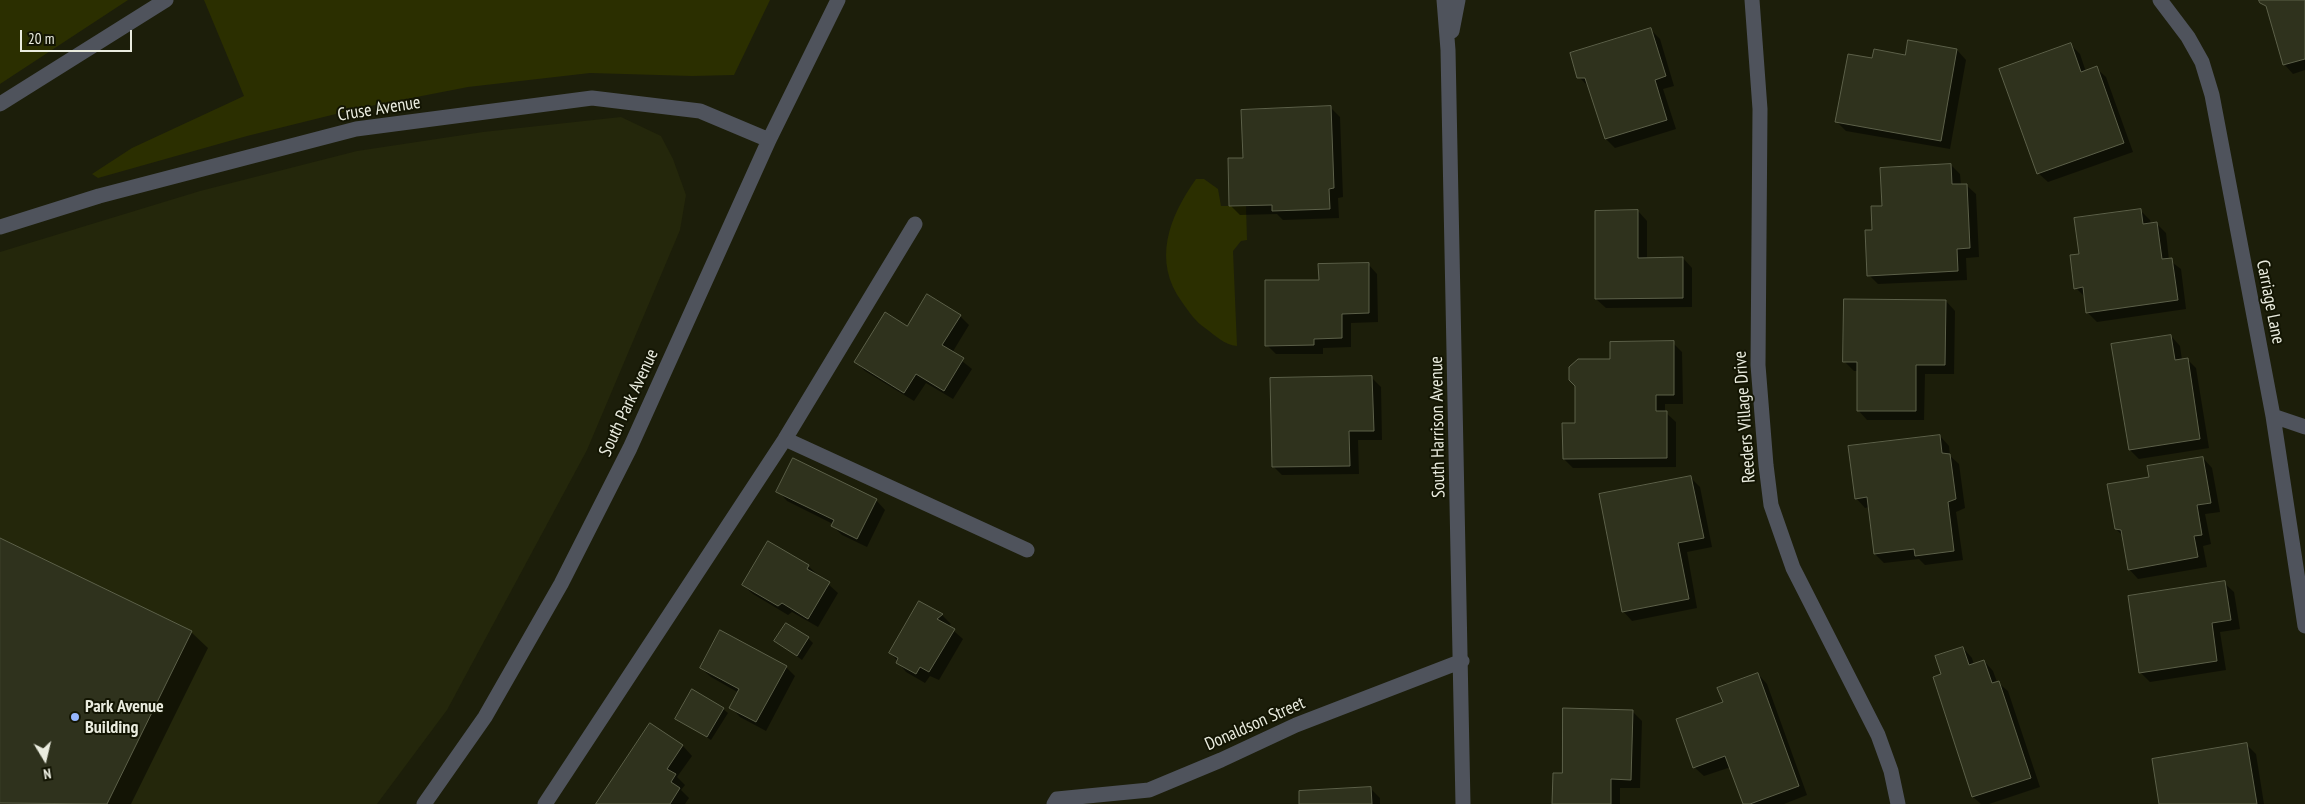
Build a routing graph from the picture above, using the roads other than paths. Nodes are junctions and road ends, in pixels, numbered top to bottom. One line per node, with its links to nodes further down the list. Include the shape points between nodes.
1 (166, 0): 8 (street)
2 (838, 0): 9 (street, South Park Avenue)
3 (1444, 0): 7 (street, South Harrison Avenue)
4 (1458, 0): 7 (street, South Harrison Avenue)
5 (1752, 0): 22 (street, Reeders Village Drive, via 1760,109 1758,365 1771,505 1793,568 1878,735)
6 (2160, 0): 12 (street, Carriage Lane, via 2198,53 2212,94)
7 (1448, 50): 17 (street, South Harrison Avenue)
8 (0, 104)
9 (769, 140): 11 (street, Cruse Avenue, via 700,111 592,98 356,129 99,196); 19 (street, South Park Avenue, via 630,448 561,584 485,717)
10 (916, 224): 14 (street)
11 (0, 227)
12 (2272, 416): 13 (street); 16 (street, Carriage Lane)
13 (2305, 427)
14 (785, 439): 15 (street); 20 (street)
15 (1027, 550)
16 (2305, 626)
17 (1462, 661): 18 (street, Donaldson Street, via 1296,725 1149,790); 21 (street, South Harrison Avenue)
18 (1056, 801)
19 (424, 804)
20 (545, 804)
21 (1463, 804)
22 (1898, 804)

